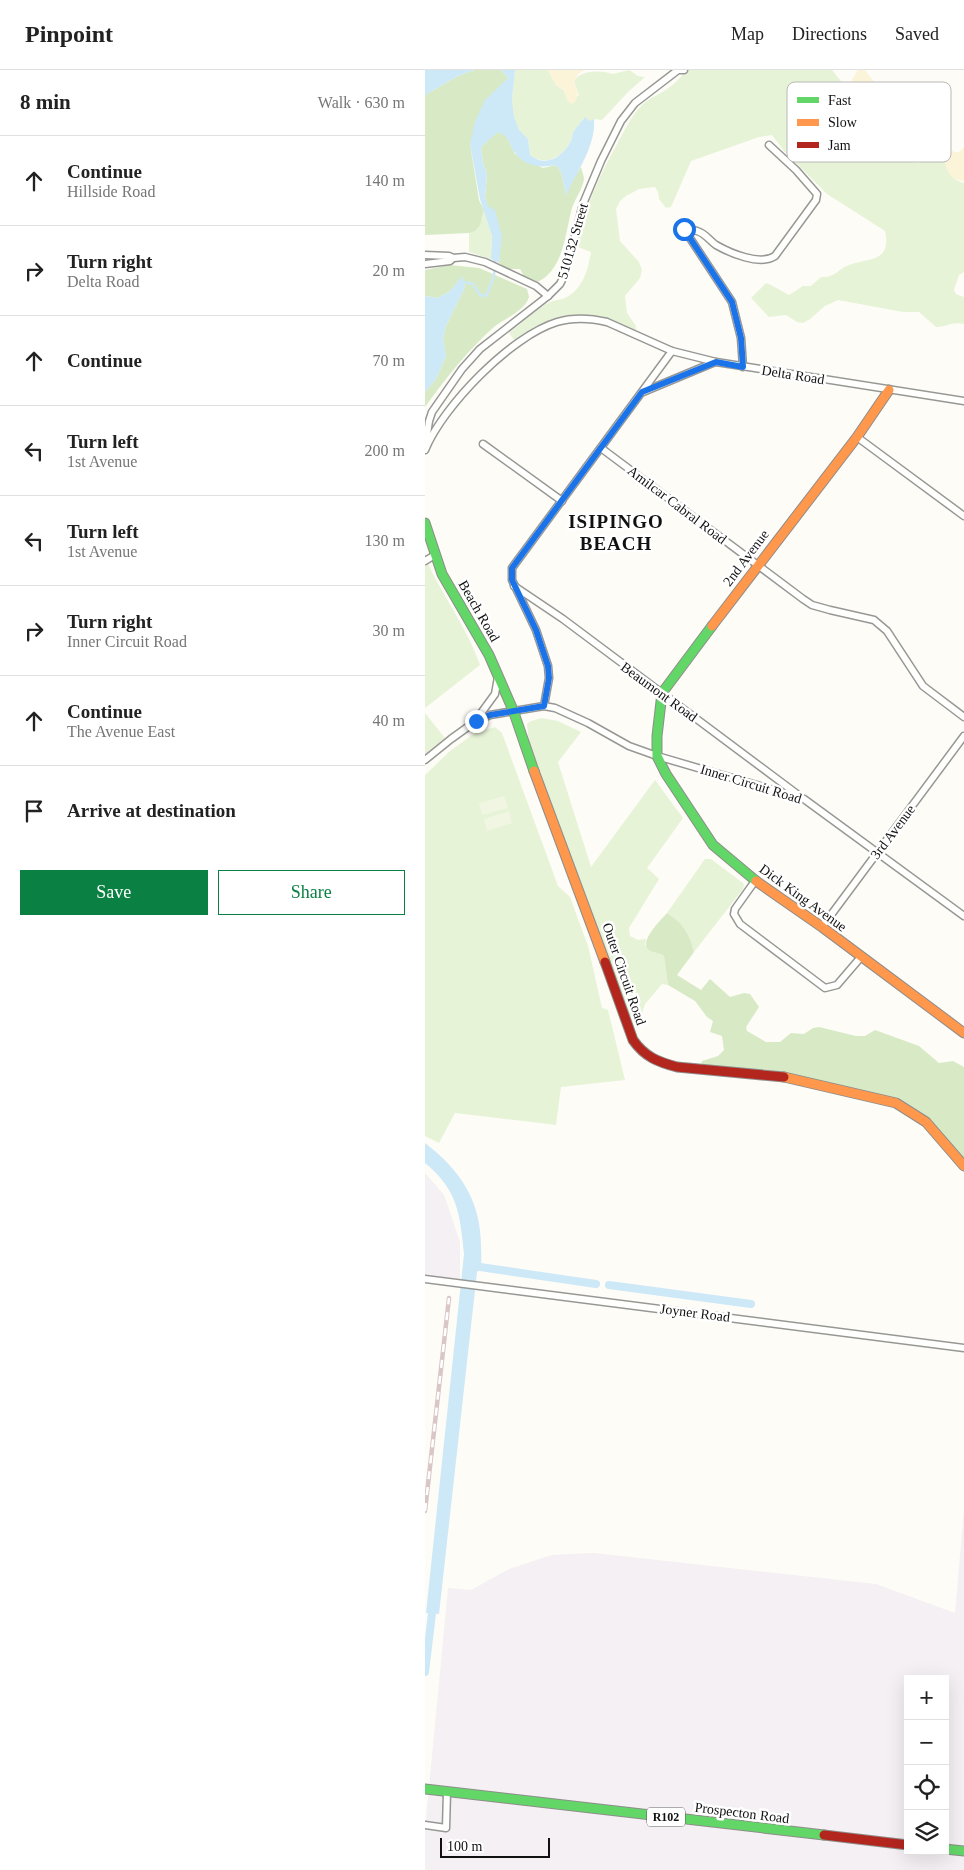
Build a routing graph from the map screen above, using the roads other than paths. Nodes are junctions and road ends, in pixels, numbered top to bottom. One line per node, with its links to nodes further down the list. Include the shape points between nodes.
1 (678, 70): 2 (street, 510132 Street); 9 (street, 510132 Street, via 635,103 621,121 583,204 566,272)
2 (684, 70)
3 (769, 145): 4 (street)
4 (787, 162)
5 (787, 162): 12 (street, via 817,194 816,200 775,256 757,260 715,244 697,231 685,231 732,302 741,338)
6 (425, 256): 7 (street)
7 (453, 258): 8 (street); 9 (street, via 485,262 536,286)
8 (425, 264)
9 (548, 296): 19 (street, 510132 Street, via 480,349 462,369 432,412)
10 (672, 351): 11 (street, Delta Road); 14 (street); 19 (street, Delta Road, via 607,322 568,319 540,329 499,358 457,399 431,435)
11 (716, 362): 12 (street, Delta Road); 14 (street)
12 (743, 367): 13 (street, Delta Road)
13 (889, 390): 15 (street, Delta Road); 16 (street, 2nd Avenue)
14 (642, 392): 18 (street)
15 (964, 401)
16 (857, 437): 21 (street); 25 (street, 2nd Avenue)
17 (483, 444): 20 (street)
18 (601, 448): 20 (street); 25 (street, Amilcar Cabral Road)
19 (425, 450)
20 (562, 501): 26 (street, via 513,565)
21 (964, 516)
22 (425, 523): 23 (street, Beach Road)
23 (435, 555): 24 (street); 27 (street, Beach Road)
24 (425, 561)
25 (757, 565): 28 (street, 2nd Avenue); 31 (street, Amilcar Cabral Road, via 812,605 874,620 887,631 923,686)
26 (514, 586): 28 (street, Beaumont Road); 29 (street, via 536,630 548,666)
27 (498, 677): 30 (street, Beach Road); 32 (street, via 495,694)
28 (662, 694): 34 (street, 2nd Avenue); 36 (street, Beaumont Road)
29 (544, 706): 30 (street, Inner Circuit Road); 34 (street, Inner Circuit Road, via 567,712 626,745)
30 (513, 710): 32 (street, Inner Circuit Road); 43 (street, Outer Circuit Road, via 624,1019 640,1050 661,1063 677,1067 777,1076 896,1103 926,1122)
31 (964, 717)
32 (476, 721): 35 (street)
33 (964, 736): 37 (street, 3rd Avenue)
34 (657, 756): 36 (street, Inner Circuit Road); 38 (street, Dick King Avenue, via 713,845)
35 (425, 760)
36 (804, 799): 37 (street, Inner Circuit Road)
37 (879, 853): 39 (street, Inner Circuit Road); 40 (street, 3rd Avenue)
38 (755, 880): 40 (street, Dick King Avenue); 41 (street, via 735,909 736,919 825,988 837,985)
39 (964, 916)
40 (821, 927): 41 (street, Dick King Avenue)
41 (861, 957): 42 (street, Dick King Avenue)
42 (964, 1033)
43 (964, 1166)
44 (425, 1279): 45 (street, Joyner Road)
45 (964, 1348)
46 (425, 1789): 47 (street, Prospecton Road / R102)
47 (447, 1792): 48 (street, via 446,1828); 49 (street, Prospecton Road / R102)
48 (425, 1825)
49 (904, 1845)
50 (949, 1849): 51 (street)
51 (964, 1851)

